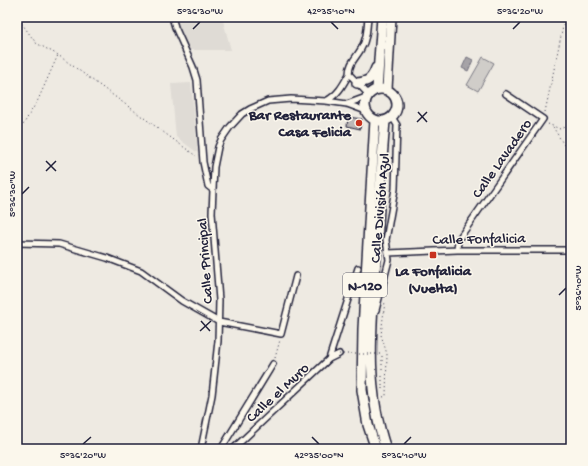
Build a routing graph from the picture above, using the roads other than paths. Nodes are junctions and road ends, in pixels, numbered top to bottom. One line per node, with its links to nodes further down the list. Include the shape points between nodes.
1 (172, 17): 17 (street, via 197,80 203,162 208,186)
2 (368, 17): 6 (street, via 366,38 349,68)
3 (382, 17): 5 (highway)
4 (391, 17): 9 (highway)
5 (379, 61): 7 (highway, via 369,80); 8 (highway)
6 (349, 74): 7 (street); 12 (street, via 340,89)
7 (356, 83): 11 (street)
8 (377, 89): 9 (highway); 11 (highway)
9 (387, 90): 15 (highway, N-120, via 394,95 397,103 396,111)
10 (506, 94): 19 (street, Calle Lavadero, via 543,119 458,240)
11 (367, 96): 13 (street); 14 (highway, via 364,104)
12 (326, 101): 13 (street, Calle Principal); 17 (street, Calle Principal, via 280,99 259,104 242,114 230,127 218,147)
13 (346, 104): 14 (street, Calle Principal)
14 (366, 111): 16 (highway, via 369,117)
15 (389, 119): 16 (highway); 21 (street, Calle División Azul, via 397,125 396,178 386,240); 25 (highway, N-120)
16 (375, 120): 32 (highway, N-120, via 362,390 368,425)
17 (213, 190): 24 (street, Calle Principal, via 213,228)
18 (17, 243): 24 (street, via 59,244 107,258 140,271 182,301)
19 (456, 250): 20 (street, Calle Fonfalicia); 21 (street, Calle Fonfalicia)
20 (571, 250)
21 (388, 253): 25 (street, Calle División Azul)
22 (358, 268): 27 (street)
23 (296, 276): 24 (street, via 281,334)
24 (220, 322): 29 (street, Calle Principal, via 212,395)
25 (372, 325): 33 (highway, N-120, via 372,386 377,419)
26 (338, 354): 27 (street, Calle el Muro)
27 (329, 359): 31 (street, Calle el Muro)
28 (273, 364): 30 (street)
29 (200, 449)
30 (221, 449)
31 (233, 449)
32 (376, 449)
33 (386, 449)

